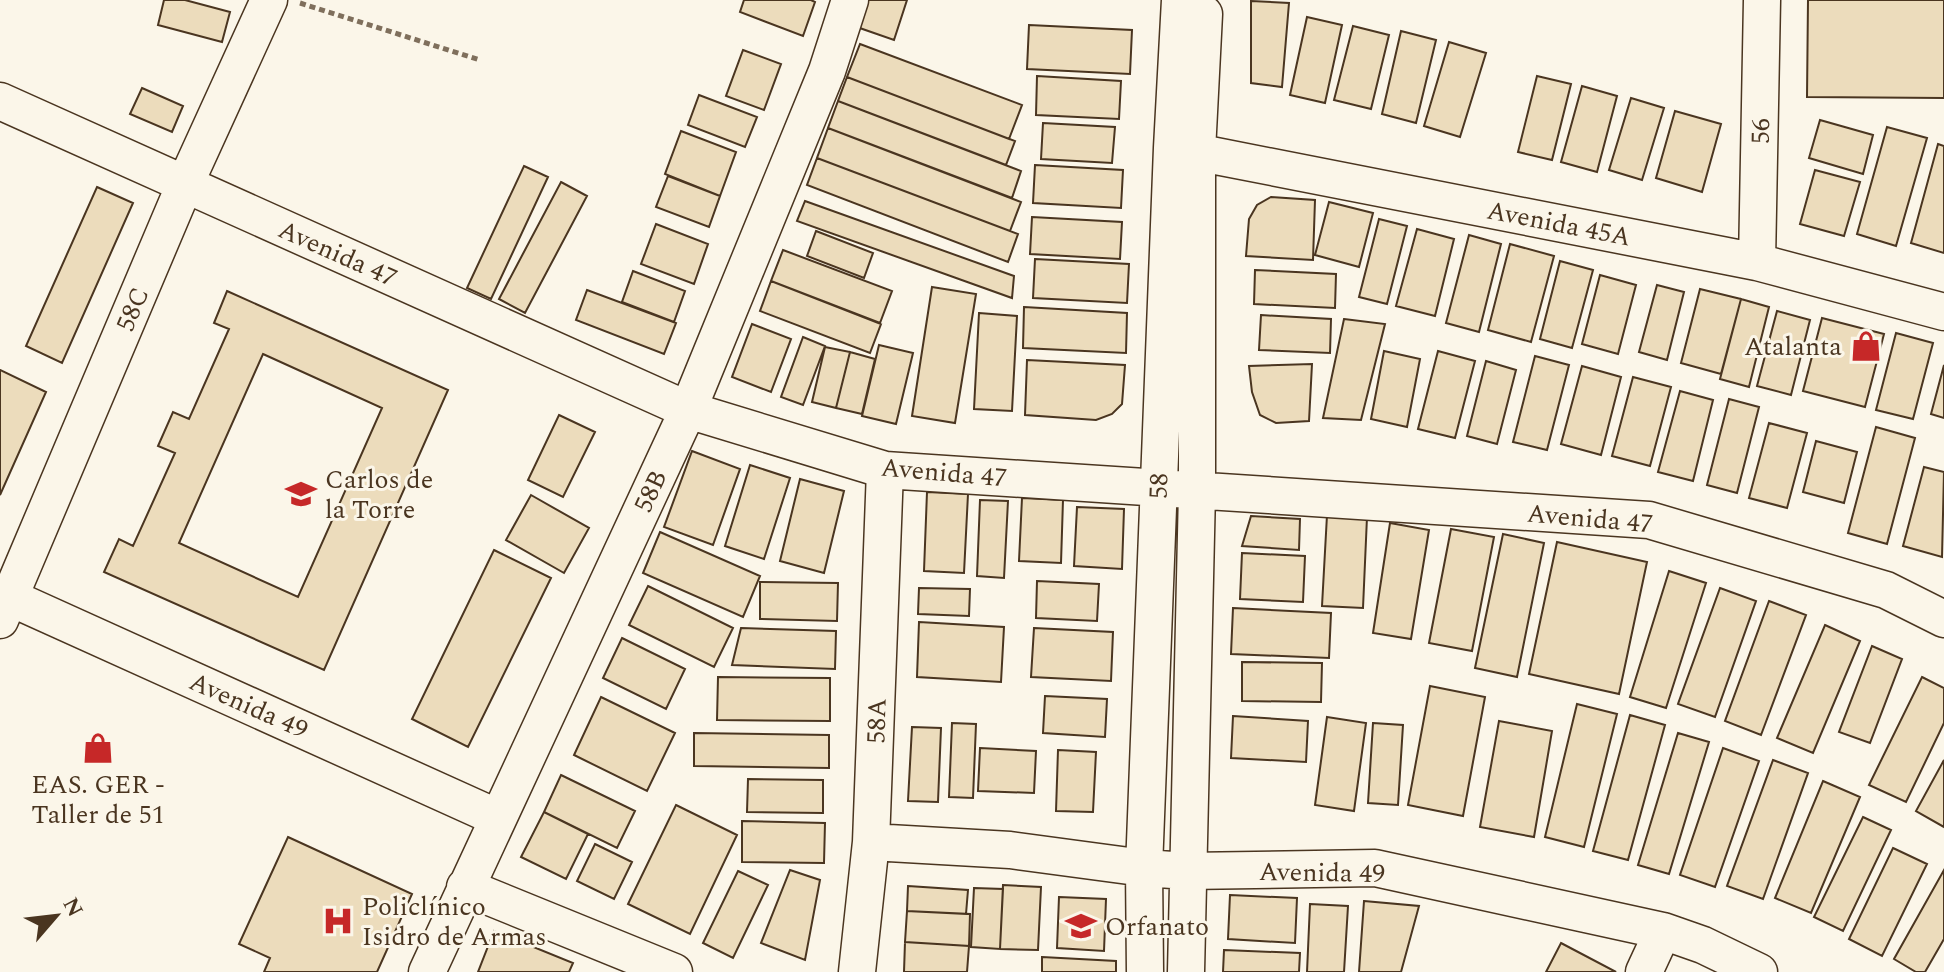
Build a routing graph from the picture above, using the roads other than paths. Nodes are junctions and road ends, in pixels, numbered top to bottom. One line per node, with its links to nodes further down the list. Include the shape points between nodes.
1 (269, 0): 8 (street, 58C)
2 (850, 0): 11 (street, 58B, via 827,71)
3 (1180, 0): 7 (street, 58)
4 (1205, 0): 7 (street, 58)
5 (1762, 0): 9 (street, 56)
6 (0, 101): 8 (street, Avenida 47)
7 (1184, 149): 9 (street, Avenida 45A); 13 (street, 58); 14 (street, 58)
8 (185, 184): 11 (street, Avenida 47); 15 (street, 58C)
9 (1757, 262): 10 (street, Avenida 45A)
10 (1944, 312)
11 (688, 410): 12 (street, Avenida 47); 17 (street, 58B)
12 (885, 470): 13 (street, Avenida 47); 18 (street, 58A)
13 (1158, 486): 14 (street, Avenida 47); 19 (street, 58)
14 (1197, 491): 16 (street, Avenida 47, via 1649,520 1886,590); 20 (street, 58)
15 (3, 604): 17 (street, Avenida 49)
16 (1944, 619)
17 (498, 818): 21 (street, 58B)
18 (871, 842): 19 (street, Avenida 49, via 1010,850); 25 (street, 58A)
19 (1144, 868): 20 (street, Avenida 49); 26 (street, 58)
20 (1187, 871): 22 (street, Avenida 49, via 1375,868); 27 (street, 58)
21 (465, 887): 23 (street, 58B); 24 (street)
22 (1663, 931): 28 (street); 29 (street, Avenida 49)
23 (427, 972)
24 (674, 972)
25 (857, 972)
26 (1145, 972)
27 (1186, 972)
28 (1644, 972)
29 (1759, 972)

